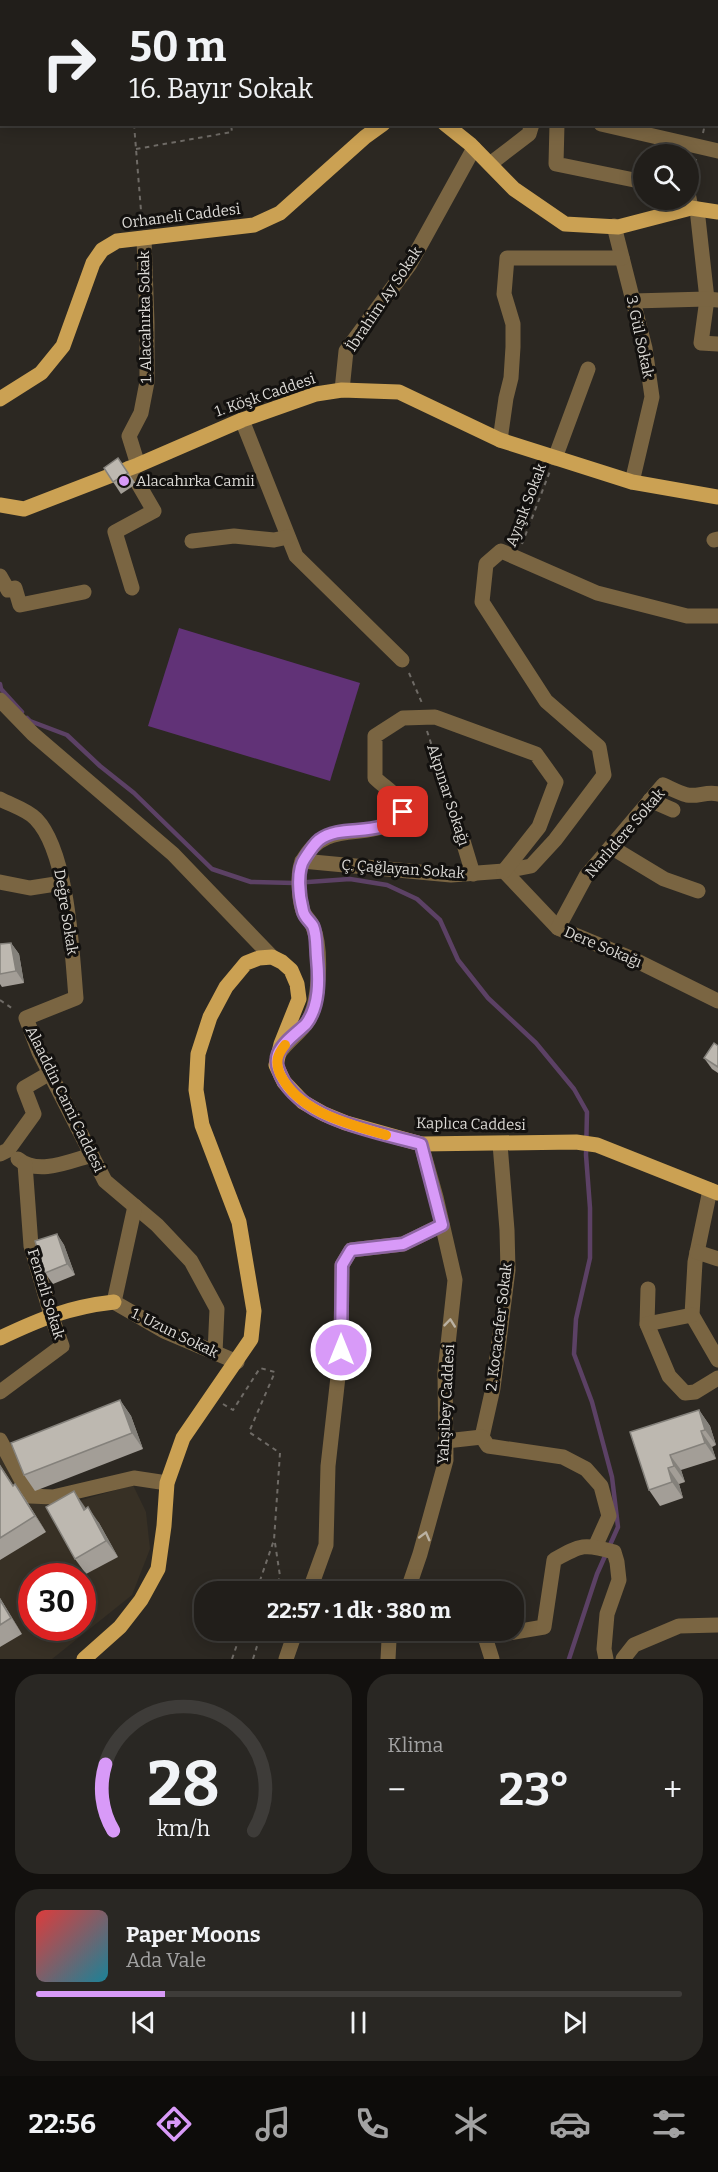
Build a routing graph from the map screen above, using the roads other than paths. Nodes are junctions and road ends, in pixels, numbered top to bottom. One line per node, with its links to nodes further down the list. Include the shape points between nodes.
1 (380, 126): 15 (main road, Orhaneli Caddesi, via 280,213 254,225)
2 (447, 126): 6 (main road)
3 (531, 126): 8 (street, via 529,134)
4 (557, 126): 9 (street, via 556,164)
5 (610, 126): 7 (street)
6 (474, 148): 8 (main road); 21 (street, İbrahim Ay Sokak, via 410,264 346,351)
7 (718, 151)
8 (490, 164): 14 (main road, via 514,189 565,224)
9 (633, 180)
10 (699, 204): 13 (main road)
11 (661, 210): 14 (main road)
12 (693, 210): 17 (street)
13 (718, 212)
14 (614, 226): 16 (street, 3. Gül Sokak)
15 (144, 238): 22 (main road, Orhaneli Caddesi, via 117,241 102,250 93,263 63,346 41,373); 26 (street, 1. Alacahırka Sokak, via 147,382 141,413 129,436)
16 (622, 258): 18 (street, 3. Gül Sokak); 24 (street, via 507,258 504,294 513,324 513,347)
17 (712, 300): 18 (street); 19 (street, via 701,343)
18 (633, 301): 27 (street, 3. Gül Sokak, via 652,397)
19 (718, 344)
20 (588, 369): 25 (street)
21 (342, 390): 23 (main road, 1. Köşk Caddesi, via 316,394); 24 (main road, 1. Köşk Caddesi, via 399,392)
22 (0, 399)
23 (243, 420): 26 (main road, 1. Köşk Caddesi); 30 (street)
24 (500, 440): 25 (main road, 1. Köşk Caddesi)
25 (555, 459): 27 (main road, 1. Köşk Caddesi)
26 (134, 466): 29 (main road, 1. Köşk Caddesi, via 24,509); 33 (street, 1. Alacahırka Sokak, via 154,511 115,532)
27 (632, 482): 28 (main road, 1. Köşk Caddesi)
28 (718, 497)
29 (0, 505)
30 (288, 537): 31 (street, via 274,540 234,536); 36 (street, via 296,556)
31 (192, 541)
32 (0, 576): 34 (street, via 8,590 15,588 20,605)
33 (132, 588)
34 (84, 592)
35 (718, 616): 44 (street, Ç. Çağlayan Sokak, via 687,616 597,593 501,551 486,564 482,602 546,701 599,747 604,775 531,866)
36 (402, 660)
37 (0, 700): 51 (street, via 33,734 172,854)
38 (718, 794): 40 (street, Narlıdere Sokak, via 687,795 663,785)
39 (0, 799): 48 (street, Değre Sokak, via 36,819 56,852)
40 (650, 800): 41 (street); 43 (street, Narlıdere Sokak)
41 (674, 810)
42 (463, 842): 46 (street, Akpınar Sokağı)
43 (610, 847): 49 (street, via 664,879); 50 (street, Narlıdere Sokak, via 586,876)
44 (504, 871): 45 (street, via 539,827 556,782 536,754 422,711 375,736 375,778 402,803 403,812 384,826 328,835 318,841); 46 (street, Ç. Çağlayan Sokak); 50 (street, Dere Sokağı)
45 (300, 873): 46 (street, Ç. Çağlayan Sokak); 54 (street, via 303,912 315,936 317,996 308,1022)
46 (473, 874)
47 (0, 882): 48 (street, via 30,888)
48 (62, 883): 53 (street, Değre Sokak, via 76,998)
49 (698, 891)
50 (558, 928): 52 (street, Dere Sokağı)
51 (272, 957): 54 (main road, via 291,970 299,999); 74 (main road, via 246,963 226,987 210,1017 198,1054 196,1090 202,1125 239,1222 254,1311 250,1339)
52 (718, 1001)
53 (26, 1018): 55 (street, Alaaddin Cami Caddesi)
54 (278, 1054): 56 (main road, Kaplıca Caddesi, via 276,1065 284,1082 303,1102 346,1123)
55 (50, 1072): 58 (street, via 24,1088 34,1114); 59 (street, Alaaddin Cami Caddesi)
56 (421, 1144): 57 (main road, Kaplıca Caddesi); 63 (street, Yahşibey Caddesi)
57 (500, 1144): 61 (main road, Kaplıca Caddesi, via 597,1145); 77 (street, 2. Kocacafer Sokak, via 508,1270 493,1388)
58 (4, 1152): 60 (street)
59 (92, 1155): 60 (street, via 51,1167); 62 (street, Alaaddin Cami Caddesi, via 105,1181)
60 (25, 1164): 68 (street, Fenerli Sokak, via 31,1246)
61 (714, 1191): 64 (street)
62 (135, 1206): 67 (street); 72 (street, Alaaddin Cami Caddesi, via 191,1261 217,1309)
63 (442, 1225): 79 (street, Yahşibey Caddesi, one-way to 63, via 445,1372 454,1280); 82 (street, via 403,1244 351,1250 342,1265 341,1350 328,1466 326,1545)
64 (697, 1252): 65 (street); 69 (street)
65 (718, 1259)
66 (648, 1288): 70 (street)
67 (114, 1302): 68 (main road); 72 (street, 1. Uzun Sokak, via 164,1331)
68 (51, 1315): 71 (main road); 76 (street, Fenerli Sokak, via 62,1346)
69 (692, 1315): 70 (street); 73 (street)
70 (647, 1324): 75 (street, via 669,1376 679,1389 696,1392)
71 (0, 1338)
72 (215, 1353): 74 (street, 1. Uzun Sokak)
73 (718, 1360)
74 (237, 1362): 80 (main road, via 183,1438)
75 (718, 1378)
76 (0, 1392)
77 (482, 1437): 79 (street); 81 (street, via 488,1446 563,1457 586,1469 601,1486 609,1516)
78 (0, 1440): 80 (street, via 30,1496 53,1497 134,1478)
79 (446, 1441): 83 (street, Yahşibey Caddesi, one-way to 79, via 446,1460)
80 (167, 1483): 87 (main road, via 158,1569 120,1627)
81 (596, 1547): 90 (street, via 579,1546 554,1560 544,1627 485,1637); 91 (street, via 614,1552 619,1580 607,1614)
82 (313, 1581)
83 (411, 1581)
84 (718, 1625): 92 (street, via 679,1626 634,1645)
85 (292, 1641): 88 (street)
86 (389, 1641): 89 (street)
87 (84, 1659)
88 (286, 1659)
89 (388, 1659)
90 (492, 1659)
91 (606, 1659)
92 (622, 1659)

